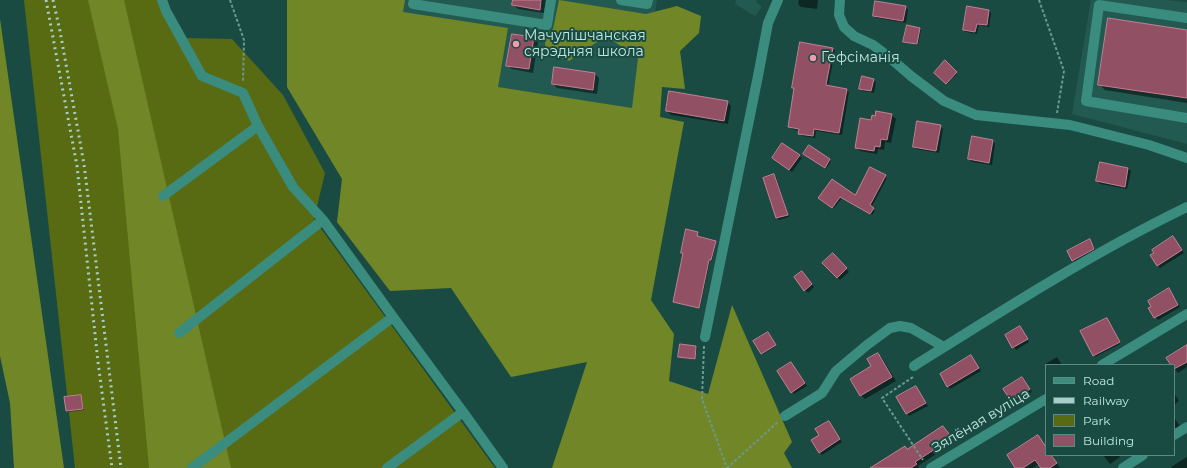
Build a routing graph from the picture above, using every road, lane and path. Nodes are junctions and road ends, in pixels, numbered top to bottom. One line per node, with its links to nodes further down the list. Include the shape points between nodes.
1 (162, 0): 11 (street, via 202,76)
2 (230, 0): 11 (path, via 244,40)
3 (414, 0): 4 (street, via 413,4 547,24)
4 (551, 0)
5 (621, 0): 6 (street, via 647,4)
6 (648, 0)
7 (778, 0): 22 (street, via 768,23)
8 (840, 0): 13 (street, via 839,15 844,27 854,36 873,45 944,101 976,115)
9 (1039, 0): 13 (path, via 1064,71)
10 (1187, 18): 12 (street, via 1099,5 1086,101)
11 (243, 93): 14 (street)
12 (1187, 118)
13 (1056, 124): 15 (street, via 1149,145)
14 (258, 126): 16 (street); 18 (street, via 294,187)
15 (1187, 158)
16 (163, 196)
17 (1187, 207): 23 (street, via 1148,226 1057,278)
18 (323, 220): 20 (street); 21 (street)
19 (1187, 314): 24 (street)
20 (392, 317): 27 (street); 34 (street)
21 (179, 333)
22 (705, 337): 37 (path, via 702,400)
23 (944, 347): 25 (street); 28 (street, via 911,328 890,328 836,371 822,394)
24 (1104, 364)
25 (914, 366): 33 (path, via 915,375 882,398)
26 (1045, 400): 31 (street, Зялёная вуліца)
27 (463, 412): 35 (street); 36 (street)
28 (784, 416): 37 (path)
29 (1187, 427): 30 (street)
30 (1175, 434)
31 (954, 454): 33 (street, Зялёная вуліца); 38 (street)
32 (1141, 456): 39 (street)
33 (928, 465)
34 (192, 468)
35 (386, 468)
36 (503, 468)
37 (727, 468)
38 (950, 468)
39 (1123, 468)

